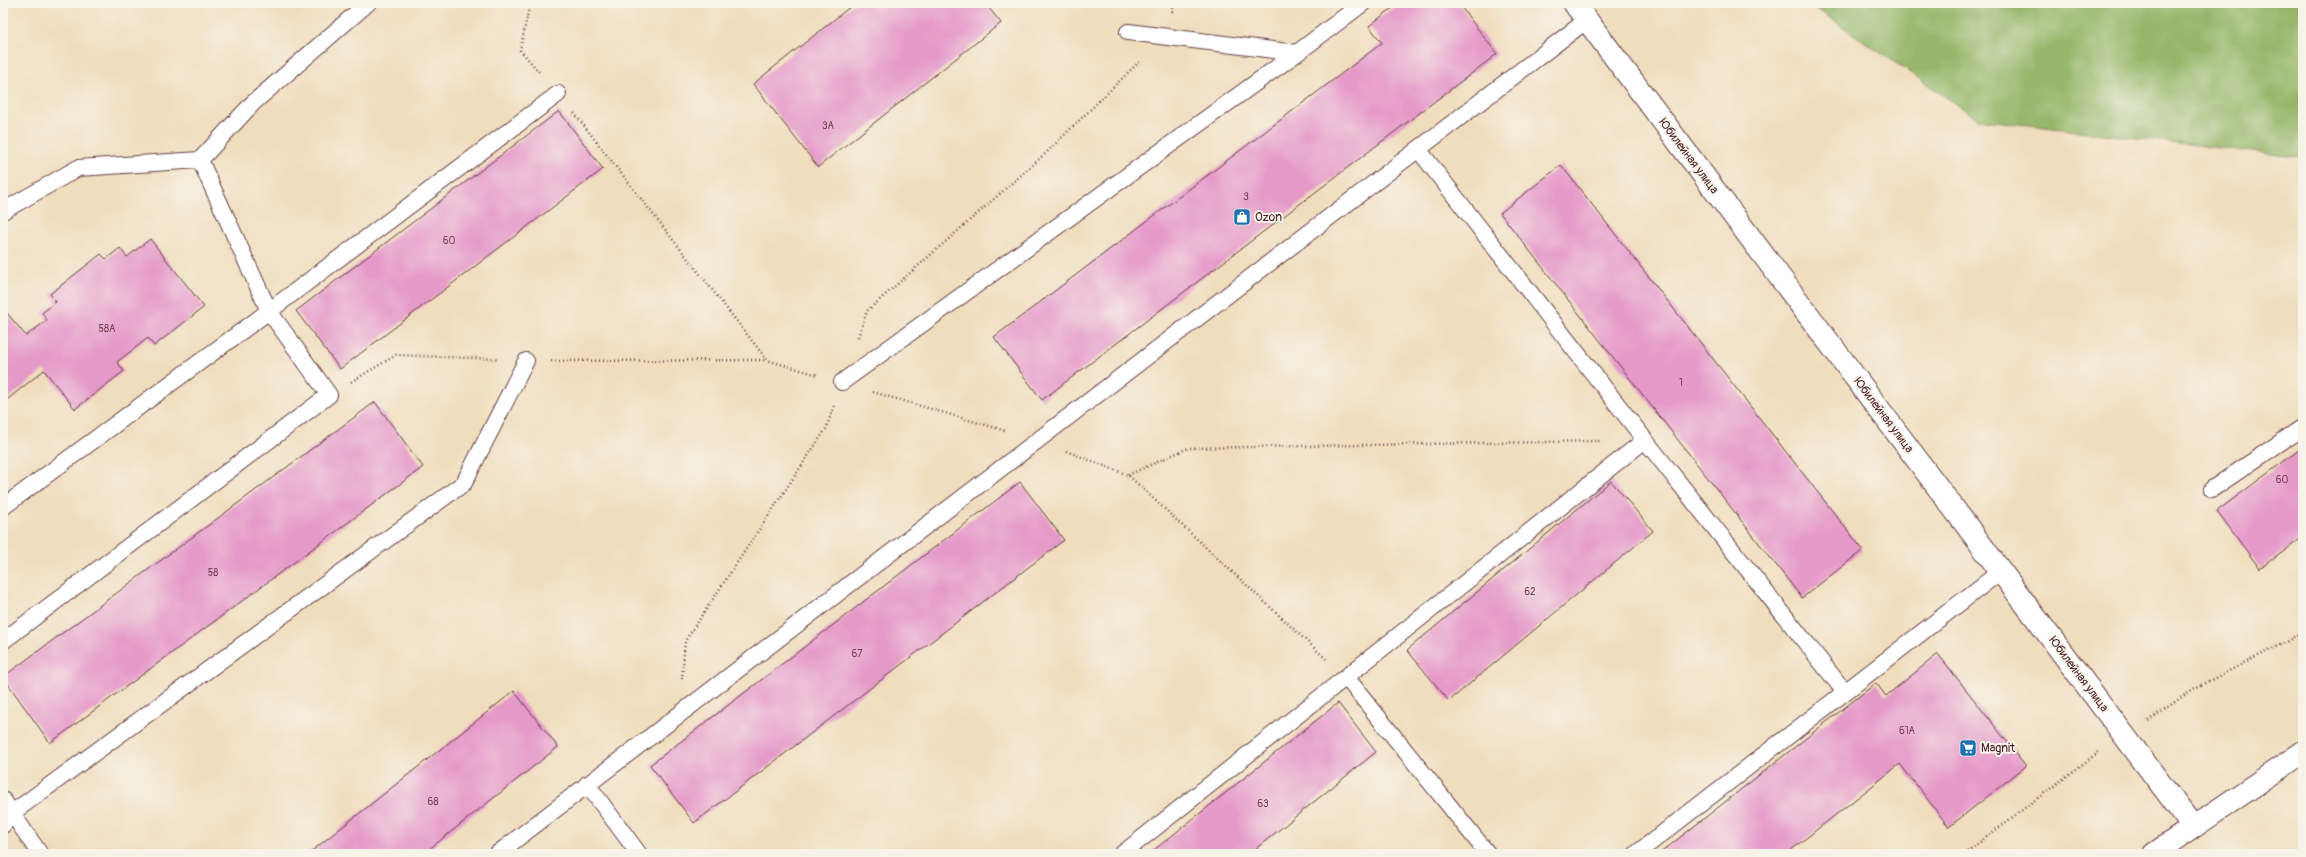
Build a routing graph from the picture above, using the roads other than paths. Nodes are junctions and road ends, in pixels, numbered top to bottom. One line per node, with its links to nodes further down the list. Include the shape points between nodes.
1 (368, 3): 8 (lane, via 253,102)
2 (1363, 3): 5 (lane)
3 (1580, 11): 7 (lane); 17 (main road, Юбилейная улица)
4 (1128, 32): 5 (lane)
5 (1297, 53): 12 (lane)
6 (558, 94): 10 (lane)
7 (1418, 149): 14 (lane); 22 (lane)
8 (200, 160): 9 (lane, via 78,168); 10 (lane)
9 (3, 211)
10 (269, 311): 16 (lane); 18 (lane, via 329,395)
11 (526, 360): 24 (lane, via 464,483)
12 (842, 382)
13 (2303, 427): 15 (lane)
14 (1644, 440): 19 (lane); 20 (lane)
15 (2212, 489)
16 (3, 507)
17 (2001, 571): 20 (lane); 25 (main road, Юбилейная улица)
18 (3, 641)
19 (1346, 677): 29 (lane); 30 (lane)
20 (1845, 692): 31 (lane)
21 (2303, 752): 25 (main road)
22 (587, 784): 27 (lane); 28 (lane)
23 (3, 800): 24 (lane)
24 (8, 819): 26 (lane)
25 (2193, 826): 32 (main road)
26 (40, 854)
27 (497, 854)
28 (639, 854)
29 (1122, 854)
30 (1488, 854)
31 (1636, 854)
32 (2154, 854)

